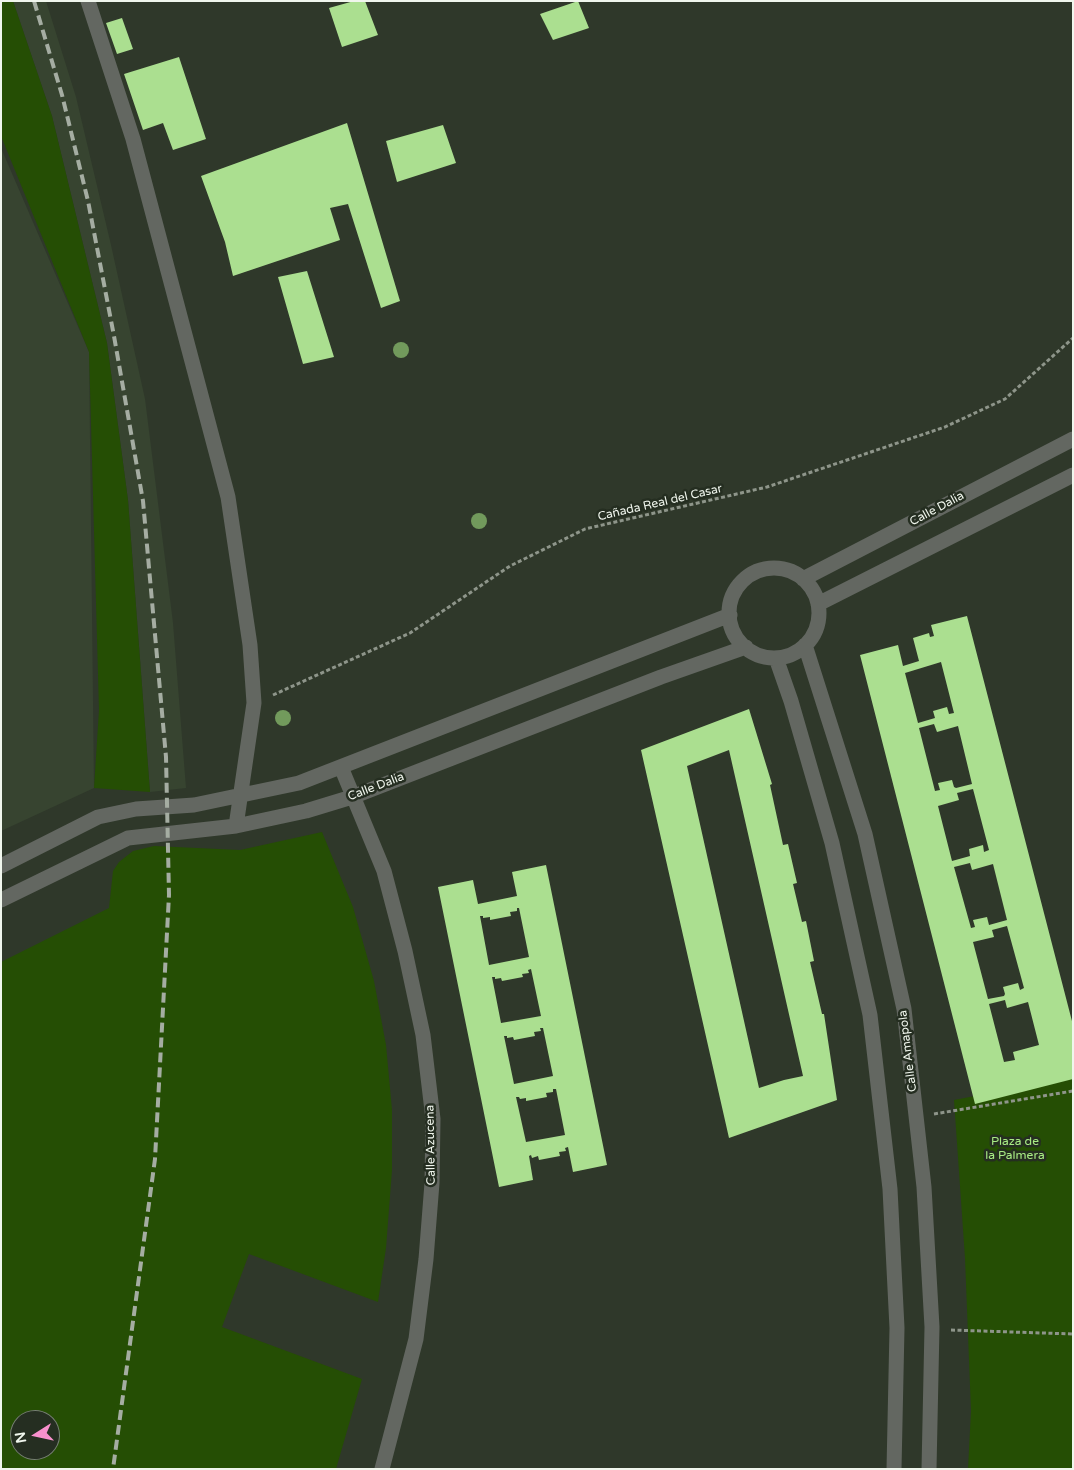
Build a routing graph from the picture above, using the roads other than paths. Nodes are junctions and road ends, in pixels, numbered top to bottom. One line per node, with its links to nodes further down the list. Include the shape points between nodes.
1 (88, 1): 11 (street, via 133,140 228,497 250,645 254,703)
2 (1073, 439): 4 (street, Calle Dalia)
3 (1073, 475): 5 (street)
4 (803, 579): 5 (street); 6 (street, via 781,569 755,572 737,588 731,600)
5 (818, 604): 7 (street, via 819,618)
6 (730, 615): 8 (street, via 735,636); 10 (street)
7 (805, 645): 9 (street, via 788,656); 18 (street, Calle Amapola, via 865,834 904,1009 924,1187 932,1327)
8 (746, 647): 9 (street, via 764,657); 12 (street, Calle Dalia, via 652,680)
9 (776, 658): 17 (street, via 832,843 870,1015 890,1189 897,1328)
10 (341, 767): 11 (street, via 299,783); 12 (street, Calle Azucena)
11 (241, 794): 13 (street); 14 (street, via 194,805 136,809 98,817)
12 (352, 798): 13 (street, Calle Dalia); 16 (street, Calle Azucena, via 384,872 405,951 423,1035 433,1119 426,1259 416,1340)
13 (236, 826): 15 (street, Calle Dalia, via 128,838)
14 (1, 866)
15 (1, 900)
16 (382, 1469)
17 (894, 1469)
18 (929, 1469)

